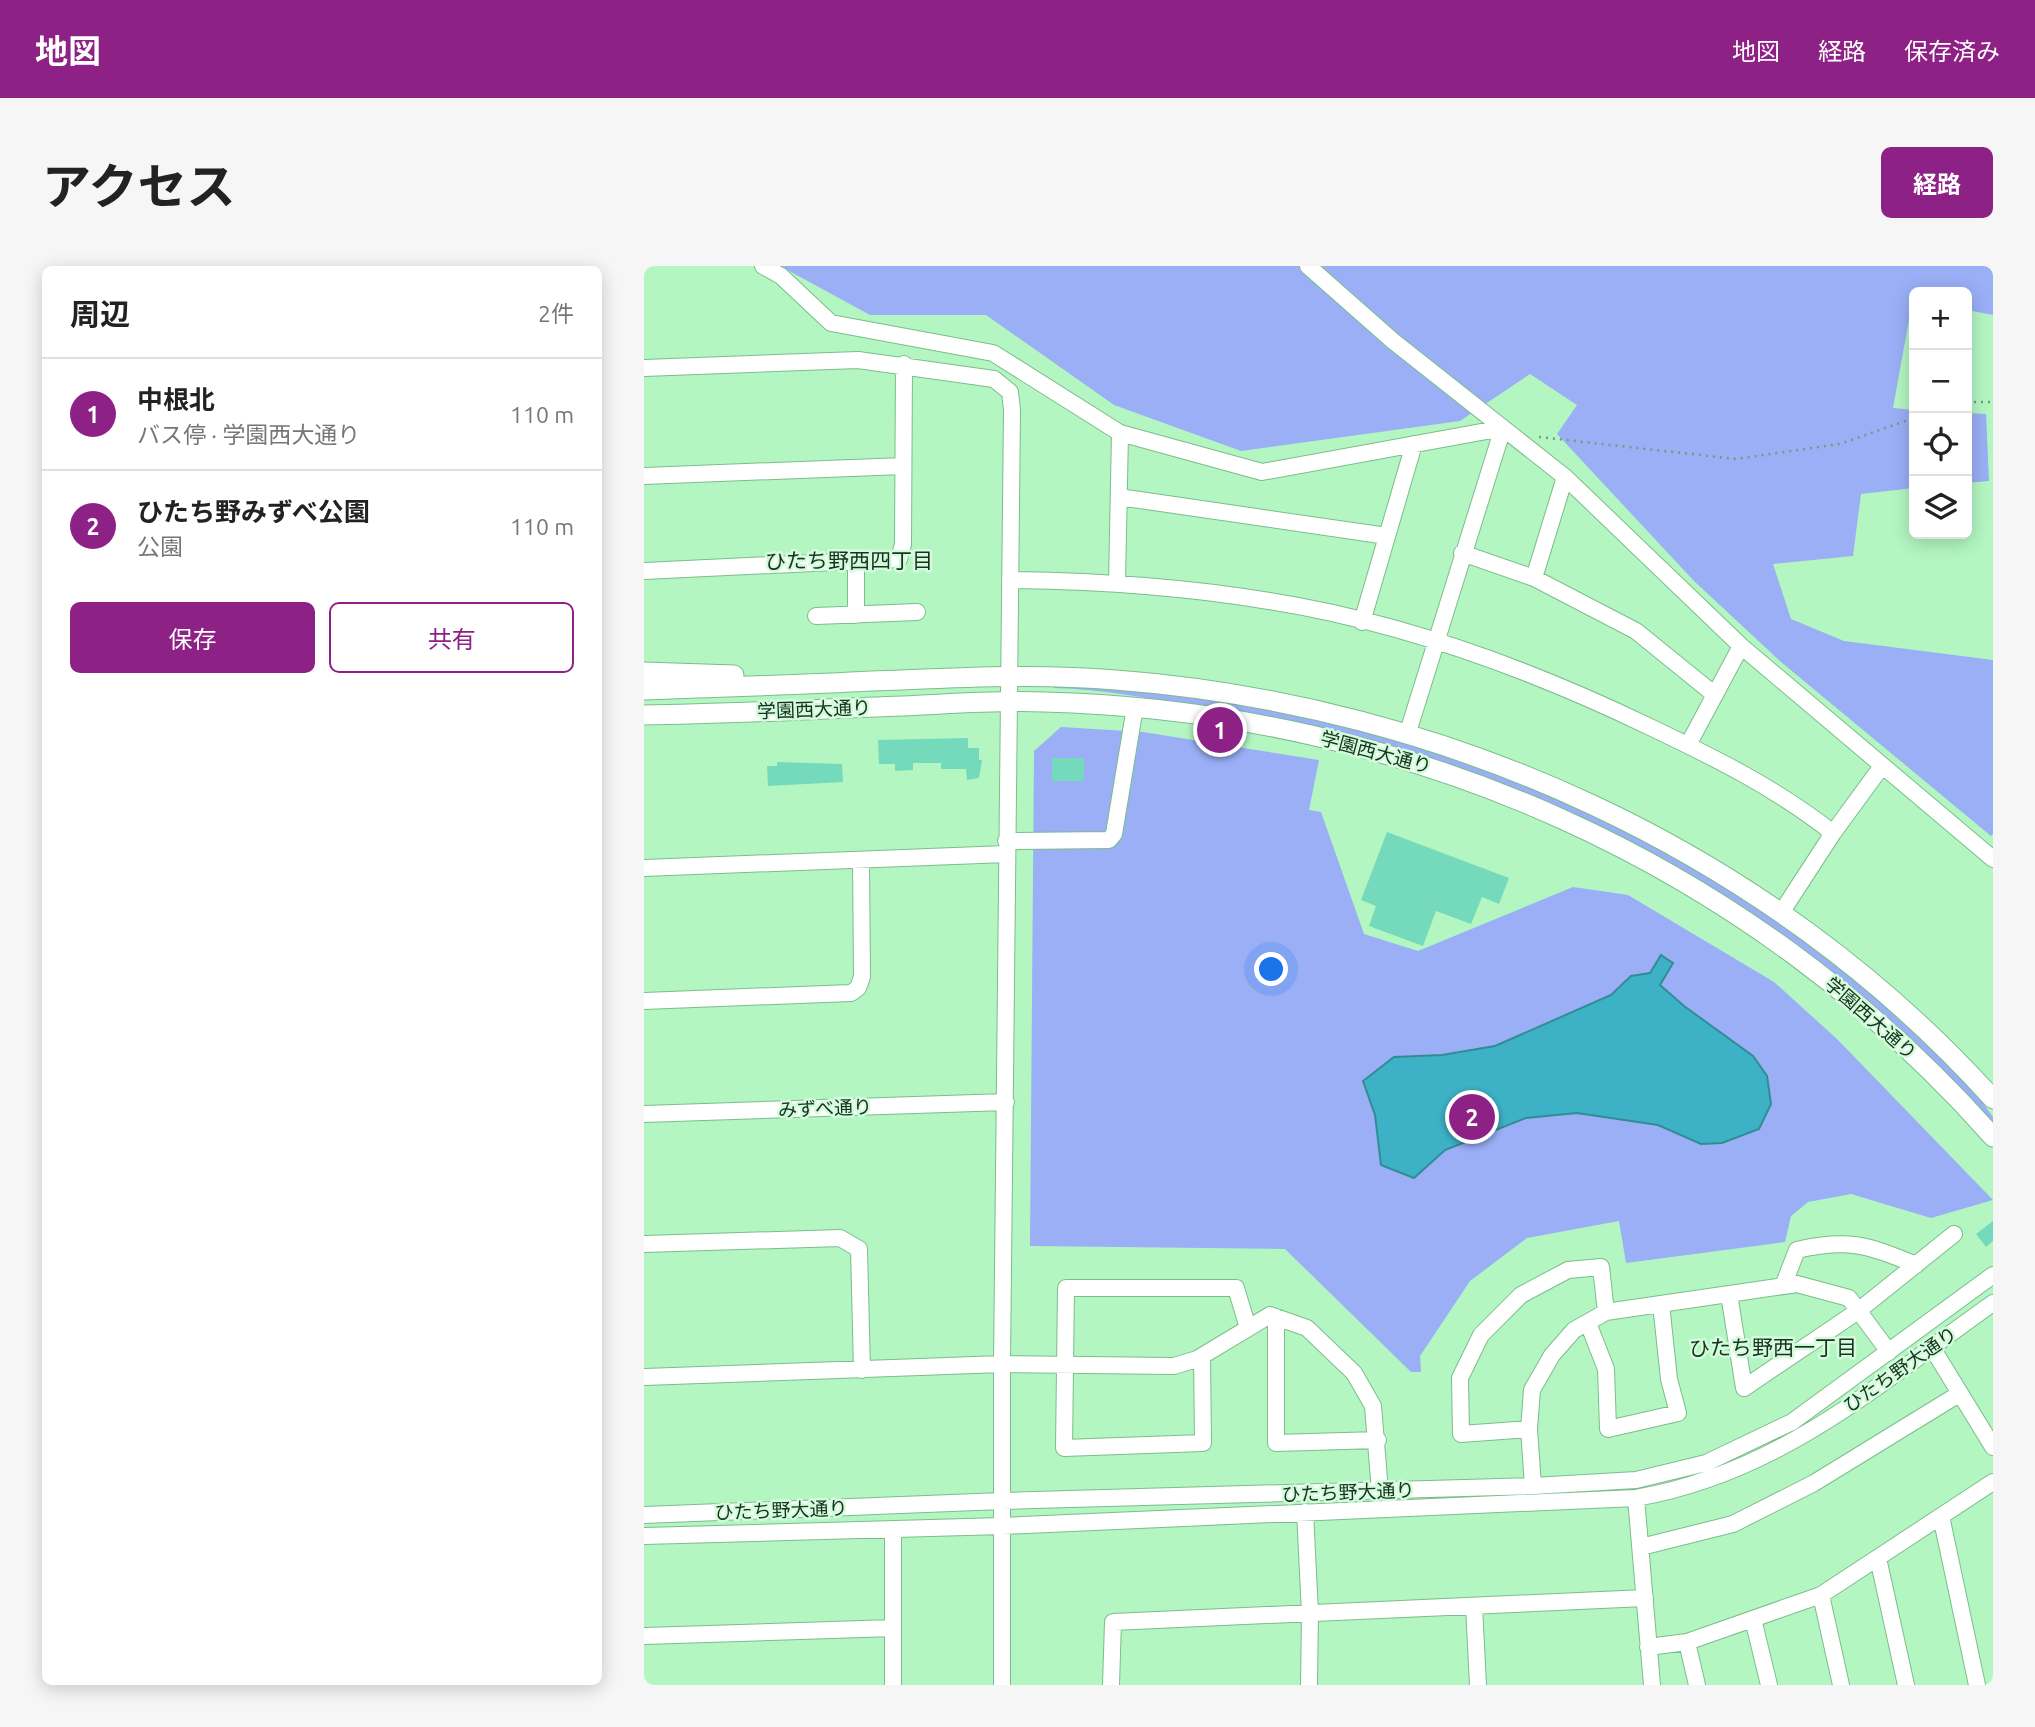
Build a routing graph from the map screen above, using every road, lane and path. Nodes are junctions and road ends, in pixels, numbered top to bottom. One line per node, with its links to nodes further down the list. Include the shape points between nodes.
1 (763, 266): 3 (street, via 781,276 831,323)
2 (1308, 266): 10 (street)
3 (857, 327): 4 (street); 11 (street, via 993,353)
4 (858, 359): 5 (street); 6 (street)
5 (904, 364): 13 (street); 22 (street, via 994,379 1010,392)
6 (644, 368)
7 (1972, 402): 8 (path)
8 (1993, 402)
9 (1909, 420): 10 (path, via 1840,444 1736,459)
10 (1507, 431): 12 (street); 15 (street); 18 (street)
11 (1120, 433): 12 (street, via 1262,472); 16 (street)
12 (1415, 444): 17 (street)
13 (904, 466): 14 (street); 19 (street, via 899,559)
14 (644, 476)
15 (1565, 477): 21 (street); 29 (street)
16 (1119, 497): 17 (street); 23 (street)
17 (1387, 536): 27 (street)
18 (1462, 554): 21 (street); 28 (street)
19 (856, 561): 20 (street); 25 (street)
20 (644, 571)
21 (1534, 578): 34 (street, via 1636,631)
22 (1010, 580): 23 (street); 31 (street)
23 (1117, 583): 27 (street, via 1269,601)
24 (917, 612): 25 (street)
25 (856, 615): 26 (street)
26 (816, 617)
27 (1362, 622): 28 (street)
28 (1435, 641): 40 (street); 41 (street, via 1568,687)
29 (1741, 646): 34 (street); 42 (street)
30 (644, 673): 32 (main road, via 737,675)
31 (1009, 677): 32 (main road, 学園西大通り); 35 (street); 40 (main road, 学園西大通り, via 1114,679 1201,688)
32 (788, 684): 33 (main road, 学園西大通り)
33 (644, 690)
34 (1715, 695): 41 (street)
35 (1009, 702): 36 (main road, 学園西大通り); 37 (main road, 学園西大通り); 44 (street)
36 (1135, 707): 44 (street, via 1114,834 1108,840); 53 (main road, 学園西大通り, via 1291,729 1399,756 1551,813 1667,870 1821,974 1896,1038)
37 (842, 708): 38 (main road, 学園西大通り); 39 (main road, via 743,724)
38 (644, 715)
39 (644, 728)
40 (1408, 732): 48 (main road, 学園西大通り, via 1558,788 1678,849)
41 (1688, 745): 43 (street, via 1789,798)
42 (1882, 766): 43 (street); 45 (street)
43 (1833, 833): 48 (street)
44 (1006, 847): 46 (street); 51 (street)
45 (1993, 859)
46 (861, 860): 47 (street); 49 (street, via 862,976 851,993)
47 (644, 868)
48 (1781, 913): 50 (main road, 学園西大通り, via 1912,1018)
49 (644, 1002)
50 (1993, 1099)
51 (1006, 1102): 52 (street, みずべ通り); 70 (street)
52 (644, 1114)
53 (1993, 1137)
54 (1954, 1234): 56 (street)
55 (644, 1244): 72 (street, via 840,1238 859,1249)
56 (1916, 1265): 58 (street, via 1875,1247 1831,1242 1797,1250); 62 (street)
57 (1993, 1275): 68 (street, ひたち野大通り)
58 (1783, 1286): 59 (street); 62 (street, via 1797,1284 1849,1298)
59 (1729, 1294): 61 (street); 62 (street, via 1744,1388)
60 (1993, 1303): 67 (street, ひたち野大通り)
61 (1661, 1304): 63 (street); 65 (street, via 1669,1379 1678,1413 1608,1429 1606,1369)
62 (1858, 1311): 68 (street)
63 (1606, 1312): 65 (street); 76 (street, via 1601,1266 1568,1270 1521,1295 1481,1335 1460,1378 1461,1434)
64 (1276, 1317): 66 (street, via 1270,1315); 77 (street, via 1307,1328 1354,1373 1373,1406); 77 (street, via 1276,1443)
65 (1588, 1323): 76 (street, via 1574,1330 1552,1354 1532,1390)
66 (1248, 1328): 69 (street); 71 (street, via 1237,1288 1066,1287)
67 (1931, 1346): 74 (street); 82 (street, ひたち野大通り, via 1771,1455 1690,1487)
68 (1889, 1352): 80 (street, ひたち野大通り, via 1792,1422 1706,1463 1636,1480)
69 (1202, 1356): 71 (street, via 1174,1366); 71 (street, via 1203,1443 1065,1448)
70 (1002, 1364): 71 (street); 72 (street); 83 (street)
71 (1065, 1364)
72 (862, 1370): 73 (street)
73 (644, 1377)
74 (1959, 1394): 75 (street); 90 (street, via 1814,1483 1733,1524)
75 (1988, 1424): 78 (street)
76 (1529, 1429): 80 (street)
77 (1378, 1440): 81 (street)
78 (1993, 1447)
79 (1993, 1482): 86 (street)
80 (1533, 1486): 81 (street, ひたち野大通り)
81 (1380, 1491): 83 (street, ひたち野大通り)
82 (1636, 1498): 84 (street, ひたち野大通り); 90 (street)
83 (1002, 1501): 85 (street, ひたち野大通り); 87 (street)
84 (1305, 1512): 87 (street, ひたち野大通り); 95 (street)
85 (644, 1515)
86 (1941, 1516): 91 (street); 111 (street)
87 (1002, 1526): 88 (street, ひたち野大通り); 102 (street)
88 (893, 1530): 89 (street, ひたち野大通り); 97 (street)
89 (644, 1536)
90 (1641, 1548): 93 (street)
91 (1878, 1558): 92 (street); 110 (street)
92 (1821, 1595): 96 (street); 109 (street)
93 (1645, 1598): 94 (street); 100 (street)
94 (1474, 1606): 95 (street); 105 (street)
95 (1310, 1613): 103 (street, via 1113,1622); 104 (street)
96 (1753, 1619): 99 (street); 108 (street)
97 (893, 1628): 98 (street); 101 (street)
98 (644, 1636)
99 (1687, 1642): 100 (street); 107 (street)
100 (1648, 1647): 106 (street)
101 (893, 1685)
102 (1002, 1685)
103 (1111, 1685)
104 (1309, 1685)
105 (1478, 1685)
106 (1653, 1685)
107 (1697, 1685)
108 (1769, 1685)
109 (1841, 1685)
110 (1906, 1685)
111 (1977, 1685)

